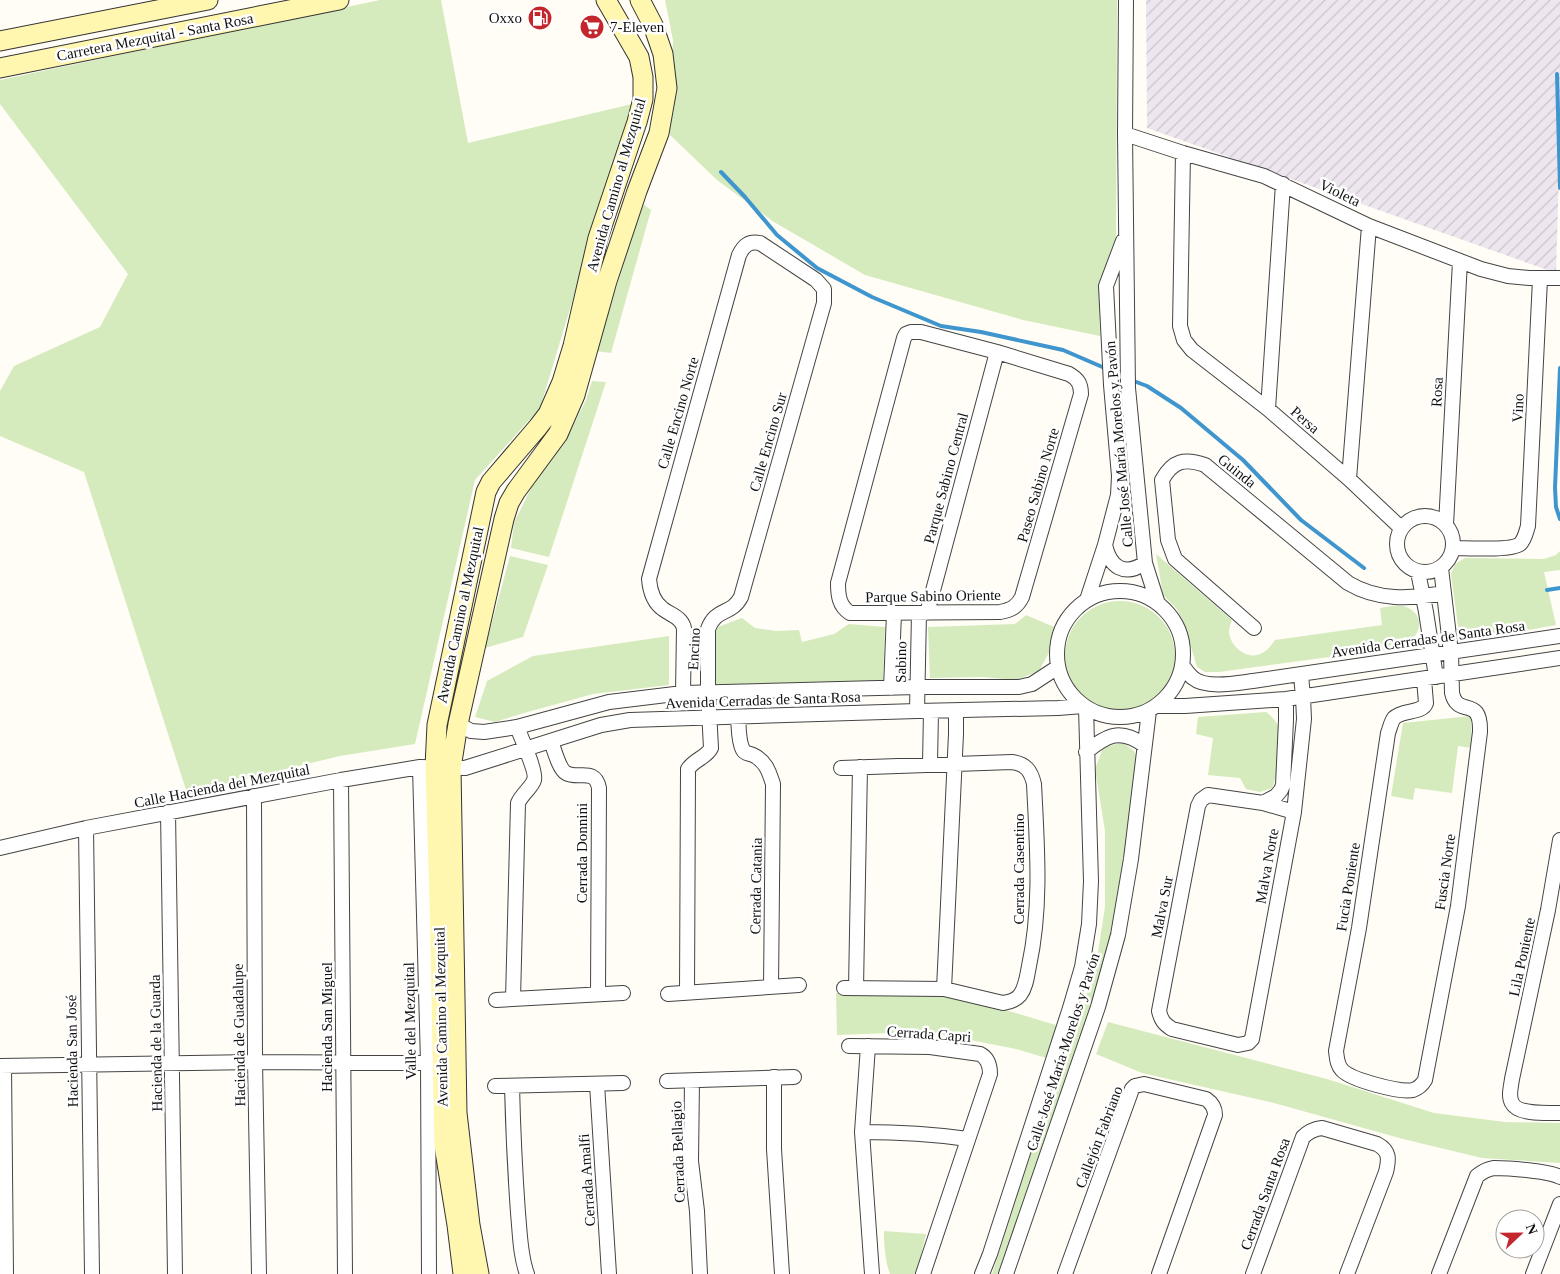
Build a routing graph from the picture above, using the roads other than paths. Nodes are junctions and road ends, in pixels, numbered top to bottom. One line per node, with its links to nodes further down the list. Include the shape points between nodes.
1 (208, 0): 8 (main road, Carretera Mezquital - Santa Rosa)
2 (339, 0): 9 (main road, Carretera Mezquital - Santa Rosa)
3 (606, 0): 69 (main road, Avenida Camino al Mezquital, via 639,57 643,99 598,238 573,346 555,399 548,414 486,492 437,725)
4 (640, 0): 7 (main road, Avenida Camino al Mezquital)
5 (653, 0): 7 (main road)
6 (1126, 0): 10 (street, Calle José María Morelos y Pavón)
7 (653, 25): 61 (main road, Avenida Camino al Mezquital, via 663,54 667,88 659,133 607,281 575,396 558,434 509,503)
8 (0, 42)
9 (0, 68)
10 (1125, 134): 11 (street, Violeta); 14 (street, Calle José María Morelos y Pavón)
11 (1183, 153): 12 (street, Violeta); 20 (street, Persa, via 1180,326 1184,340 1192,350)
12 (1283, 184): 13 (street, Violeta); 20 (street)
13 (1369, 226): 16 (street, Violeta); 21 (street)
14 (1126, 232): 24 (street, Calle José María Morelos y Pavón, via 1106,286 1110,385 1119,476 1118,495); 26 (street, Calle José María Morelos y Pavón, via 1128,388)
15 (743, 248): 29 (street, Calle Encino Norte, via 651,568); 32 (street, Calle Encino Sur, via 748,243 760,243 816,280 824,289 824,295)
16 (1460, 261): 18 (street, Violeta, via 1508,276); 22 (street, Rosa)
17 (1557, 278): 18 (street, Violeta)
18 (1540, 279): 25 (street, Vino, via 1528,526 1524,539 1519,545 1507,548)
19 (997, 352): 33 (street, Paseo Sabino Norte, via 1069,374 1079,383 1081,394); 36 (street, Parque Sabino Central); 37 (street, Parque Sabino Oriente, via 921,332 911,332 904,338 838,583 841,603 850,613)
20 (1268, 409): 21 (street, Persa)
21 (1349, 479): 23 (street, Persa)
22 (1446, 525): 23 (street, via 1436,518 1423,516 1410,520); 25 (street, via 1452,536)
23 (1401, 528): 28 (street, via 1397,552 1407,567)
24 (1105, 544): 26 (street, Calle José María Morelos y Pavón, via 1109,558 1119,568 1131,570); 34 (street, Calle José María Morelos y Pavón)
25 (1453, 548): 27 (street)
26 (1145, 563): 35 (street, Calle José María Morelos y Pavón)
27 (1441, 568): 28 (street); 30 (street)
28 (1418, 572): 31 (street)
29 (650, 588): 51 (street, Encino, via 656,603 683,623)
30 (1444, 593): 31 (street); 40 (street)
31 (1424, 596): 38 (street, Guinda, via 1394,598 1360,590 1205,465 1192,460 1182,461 1166,472 1162,480 1170,550 1175,559); 41 (street)
32 (741, 597): 50 (street, Encino, via 732,609 717,615 710,623)
33 (1022, 597): 36 (street, Parque Sabino Oriente, via 1019,604 1008,611)
34 (1087, 600): 35 (street, via 1102,593 1119,591 1144,595); 44 (street, via 1071,614 1064,626 1057,646)
35 (1158, 604): 43 (street, via 1179,631)
36 (923, 613): 37 (street, Parque Sabino Oriente); 48 (street, Sabino)
37 (894, 614): 49 (street, Sabino)
38 (1254, 628)
39 (1560, 636): 40 (street, Avenida Cerradas de Santa Rosa)
40 (1451, 652): 41 (street, Avenida Cerradas de Santa Rosa); 46 (street)
41 (1432, 654): 45 (street, Avenida Cerradas de Santa Rosa); 47 (street)
42 (1558, 661): 46 (street)
43 (1182, 665): 45 (street, Avenida Cerradas de Santa Rosa, via 1193,678 1214,684); 55 (street, via 1171,692)
44 (1058, 667): 48 (street, Avenida Cerradas de Santa Rosa, via 1032,684 1019,687); 54 (street, via 1065,685)
45 (1301, 675): 52 (street)
46 (1452, 675): 47 (street); 96 (street, Fuscia Norte, via 1454,699 1457,704 1479,714 1480,732 1458,906 1425,1080 1421,1086 1407,1091 1346,1074)
47 (1430, 678): 52 (street); 96 (street, Fucia Poniente, via 1425,706 1396,716 1388,733 1359,928 1336,1051)
48 (917, 687): 49 (street, Avenida Cerradas de Santa Rosa); 56 (street, Sabino)
49 (891, 688): 50 (street, Avenida Cerradas de Santa Rosa)
50 (708, 692): 51 (street, Avenida Cerradas de Santa Rosa); 60 (street, Encino)
51 (682, 693): 62 (street, Avenida Cerradas de Santa Rosa, via 609,702)
52 (1304, 696): 53 (street); 76 (street, Malva Norte)
53 (1286, 699): 55 (street); 74 (street, via 1283,786 1276,796)
54 (1085, 707): 55 (street, via 1117,718); 58 (street, Avenida Cerradas de Santa Rosa); 66 (street, Calle José María Morelos y Pavón)
55 (1153, 708): 64 (street, Calle José María Morelos y Pavón)
56 (917, 711): 57 (street, Avenida Cerradas de Santa Rosa); 59 (street, Avenida Cerradas de Santa Rosa)
57 (931, 711): 58 (street, Avenida Cerradas de Santa Rosa); 67 (street)
58 (956, 711): 68 (street)
59 (738, 717): 60 (street, Avenida Cerradas de Santa Rosa); 81 (street, Cerrada Catania, via 742,749 764,763 773,784)
60 (709, 718): 63 (street, Avenida Cerradas de Santa Rosa, via 616,722); 83 (street, via 712,748 692,762 688,769)
61 (458, 724): 62 (street, Avenida Cerradas de Santa Rosa, via 472,731 484,732); 69 (main road, Avenida Camino al Mezquital)
62 (517, 727): 65 (street)
63 (551, 741): 65 (street, Avenida Cerradas de Santa Rosa); 85 (street, Cerrada Donnini, via 566,774 590,776 599,788)
64 (1144, 745): 66 (street, via 1116,735 1100,741); 131 (street, Calle José María Morelos y Pavón, via 1132,859 1118,935 1098,1006)
65 (525, 749): 69 (street, Avenida Cerradas de Santa Rosa, via 465,768); 87 (street, via 535,774 533,783 518,803)
66 (1086, 752): 130 (street, Calle José María Morelos y Pavón, via 1091,881 1082,967)
67 (930, 764): 68 (street, Cerrada Casentino); 70 (street, Cerrada Casentino)
68 (954, 765): 82 (street); 82 (street, Cerrada Casentino, via 1012,762 1020,763 1031,773 1038,902 1034,942 1024,989 1018,997 1004,1003)
69 (435, 767): 72 (street, Calle Hacienda del Mezquital); 94 (street, Valle del Mezquital); 111 (main road, Avenida Camino al Mezquital); 123 (main road, Avenida Camino al Mezquital, via 457,1113)
70 (860, 767): 71 (street); 82 (street, Cerrada Casentino, via 850,988)
71 (841, 768)
72 (342, 780): 73 (street, Calle Hacienda del Mezquital); 93 (street, Hacienda San Miguel)
73 (254, 796): 75 (street, Calle Hacienda del Mezquital); 92 (street, Hacienda de Guadalupe)
74 (1263, 803): 76 (street); 89 (street, Malva Sur, via 1212,795 1204,797 1198,806 1159,1011 1165,1025 1172,1029 1238,1045)
75 (168, 812): 77 (street, Calle Hacienda del Mezquital); 95 (street, Hacienda de la Guarda)
76 (1294, 812): 89 (street, Malva Norte)
77 (86, 828): 79 (street, Calle Hacienda del Mezquital); 97 (street, Hacienda San José)
78 (1560, 840): 108 (street, Lila Poniente, via 1510,1095 1516,1109)
79 (0, 848)
80 (799, 985): 81 (street)
81 (771, 987): 83 (street)
82 (944, 988)
83 (687, 992): 86 (street)
84 (623, 993): 85 (street)
85 (598, 994): 87 (street)
86 (668, 994)
87 (512, 999): 88 (street)
88 (496, 1000)
89 (1252, 1039)
90 (849, 1046): 91 (street)
91 (868, 1046): 109 (street, Cerrada Capri); 110 (street, Cerrada Capri, via 930,1047 985,1057 990,1074)
92 (255, 1062): 93 (street); 95 (street); 118 (street, Hacienda de Guadalupe)
93 (343, 1062): 94 (street); 119 (street, Hacienda San Miguel)
94 (428, 1062): 120 (street, Valle del Mezquital)
95 (173, 1064): 97 (street); 117 (street, Hacienda de la Guarda)
96 (1338, 1064)
97 (89, 1065): 98 (street); 116 (street, Hacienda San José)
98 (2, 1066): 107 (street)
99 (794, 1076): 100 (street, Cerrada Bellagio)
100 (774, 1077): 102 (street, Cerrada Bellagio); 127 (street, via 774,1149)
101 (667, 1081): 102 (street)
102 (692, 1081): 126 (street, Cerrada Bellagio, via 691,1161)
103 (623, 1083): 104 (street)
104 (597, 1084): 106 (street); 125 (street, Cerrada Amalfi)
105 (495, 1086): 106 (street)
106 (512, 1086): 124 (street, via 518,1213)
107 (2, 1107): 114 (street)
108 (1560, 1113)
109 (862, 1132): 110 (street); 128 (street, Cerrada Capri)
110 (968, 1139): 129 (street, Cerrada Capri)
111 (444, 1145): 121 (main road, via 442,1198); 122 (main road, Avenida Camino al Mezquital)
112 (1560, 1178): 136 (street, via 1549,1172 1495,1168 1477,1176)
113 (1560, 1204): 137 (street)
114 (2, 1218): 115 (street)
115 (6, 1274)
116 (92, 1274)
117 (175, 1274)
118 (259, 1274)
119 (345, 1274)
120 (429, 1274)
121 (454, 1274)
122 (463, 1274)
123 (479, 1274)
124 (527, 1274)
125 (609, 1274)
126 (700, 1274)
127 (782, 1274)
128 (872, 1274)
129 (923, 1274)
130 (982, 1274)
131 (1006, 1274)
132 (1065, 1274): 133 (street, Callejón Fabriano, via 1132,1089 1144,1084 1206,1099 1215,1111)
133 (1159, 1274)
134 (1253, 1274): 135 (street, Cerrada Santa Rosa, via 1303,1136 1314,1128 1322,1128 1377,1144 1388,1154 1386,1172)
135 (1347, 1274)
136 (1439, 1274)
137 (1533, 1274)

